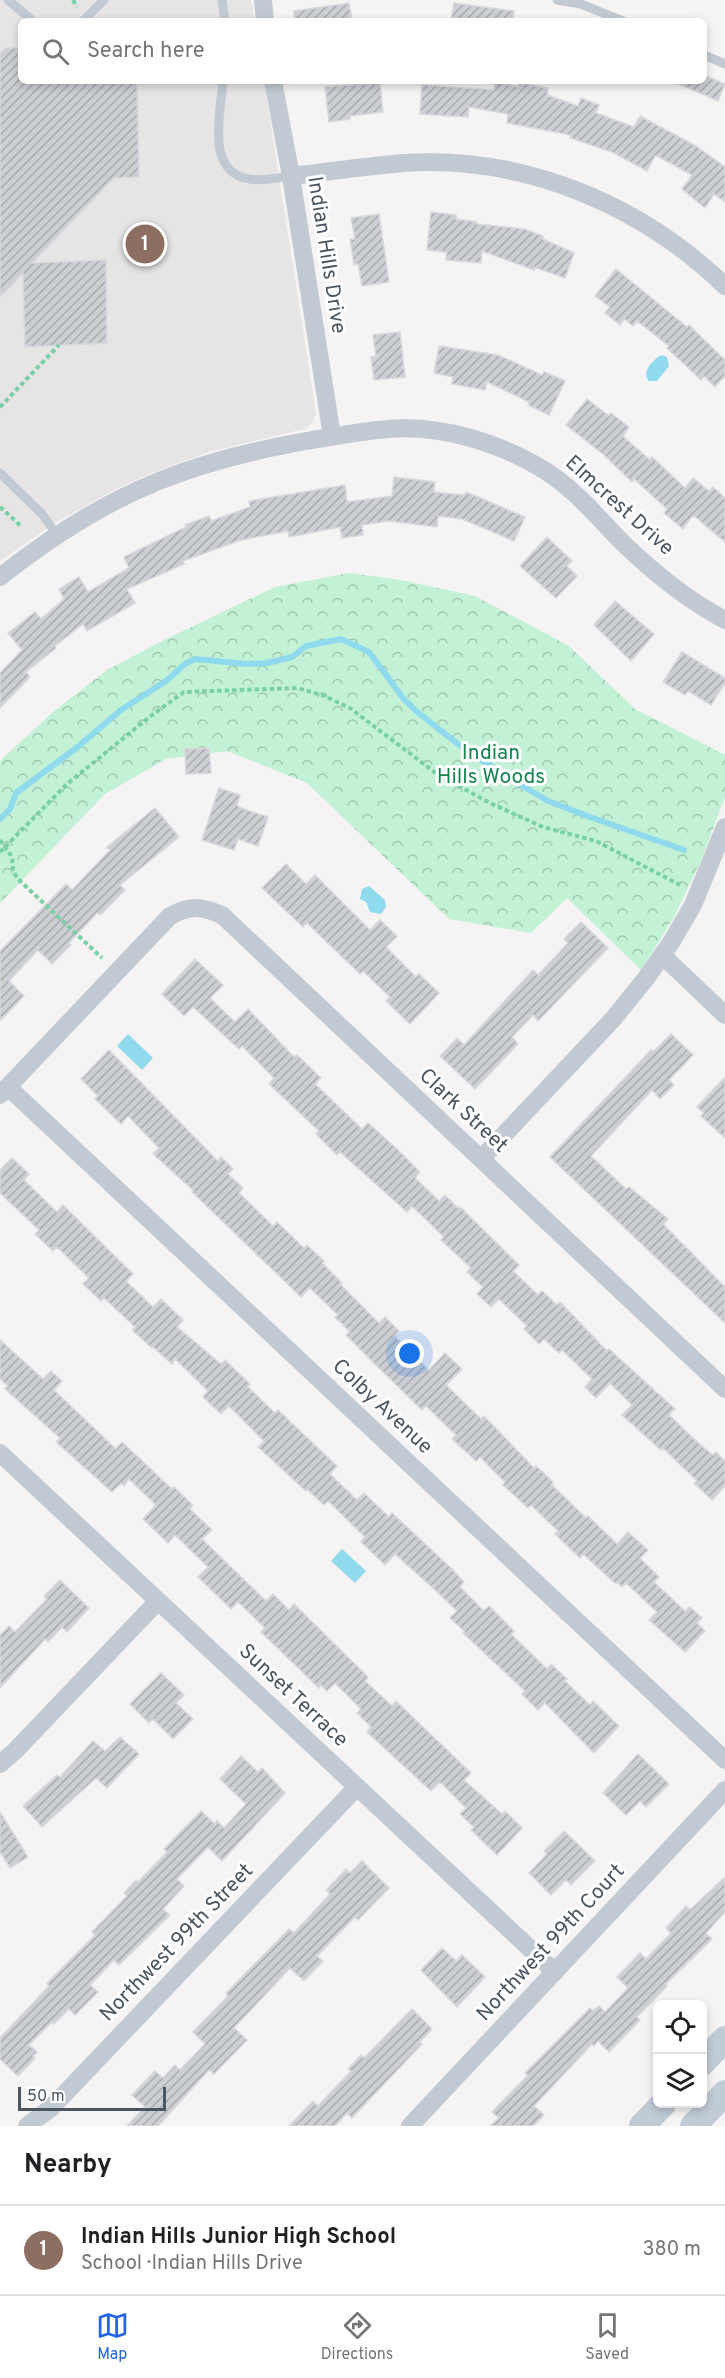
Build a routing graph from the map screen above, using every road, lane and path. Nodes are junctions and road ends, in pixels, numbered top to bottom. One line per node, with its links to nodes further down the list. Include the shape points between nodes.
1 (8, 0): 6 (lane)
2 (104, 0): 7 (lane)
3 (222, 0): 8 (lane)
4 (263, 0): 9 (street)
5 (556, 0): 10 (lane, via 581,4)
6 (29, 18)
7 (86, 18)
8 (225, 18)
9 (265, 18)
10 (616, 18)
11 (707, 56): 12 (lane)
12 (725, 64)
13 (224, 84): 15 (lane, via 219,140 222,162 243,178)
14 (274, 84): 15 (street, Indian Hills Drive)
15 (291, 176): 16 (street, via 405,163 474,165 517,172 590,195 639,219 676,244); 19 (street, Indian Hills Drive)
16 (725, 286)
17 (59, 345): 18 (path)
18 (0, 407)
19 (333, 436): 23 (street, Elmcrest Drive, via 264,449 158,481); 25 (street, Elmcrest Drive, via 417,429 497,446 544,470 580,498 625,545)
20 (0, 473): 23 (lane, via 42,514)
21 (0, 507): 22 (path)
22 (22, 527)
23 (57, 535): 24 (street, Elmcrest Drive)
24 (0, 577)
25 (725, 620)
26 (725, 827): 31 (street, via 693,905)
27 (0, 840): 28 (path)
28 (6, 848): 29 (path); 30 (path, via 67,784 184,692 297,688 322,694 350,708 437,774 490,803 543,827 596,841); 32 (path, via 18,879)
29 (0, 852)
30 (680, 885)
31 (663, 956): 33 (street); 35 (street, via 614,1018)
32 (102, 958)
33 (725, 1015)
34 (4, 1091): 35 (street, Clark Street, via 170,916 184,909 208,909 222,915); 39 (street, Colby Avenue)
35 (481, 1159): 36 (street, Clark Street)
36 (725, 1389)
37 (0, 1453): 38 (street, Sunset Terrace)
38 (158, 1601): 40 (street); 41 (street, Sunset Terrace)
39 (725, 1760)
40 (0, 1764)
41 (357, 1787): 43 (street, Sunset Terrace); 48 (street, Northwest 99th Street, via 51,2108)
42 (725, 1790): 43 (street, Northwest 99th Court)
43 (555, 1972): 49 (street, Northwest 99th Court)
44 (725, 2039): 45 (main road)
45 (707, 2057)
46 (725, 2093): 51 (main road)
47 (658, 2108): 50 (main road)
48 (27, 2126)
49 (410, 2126)
50 (642, 2126)
51 (693, 2126)

